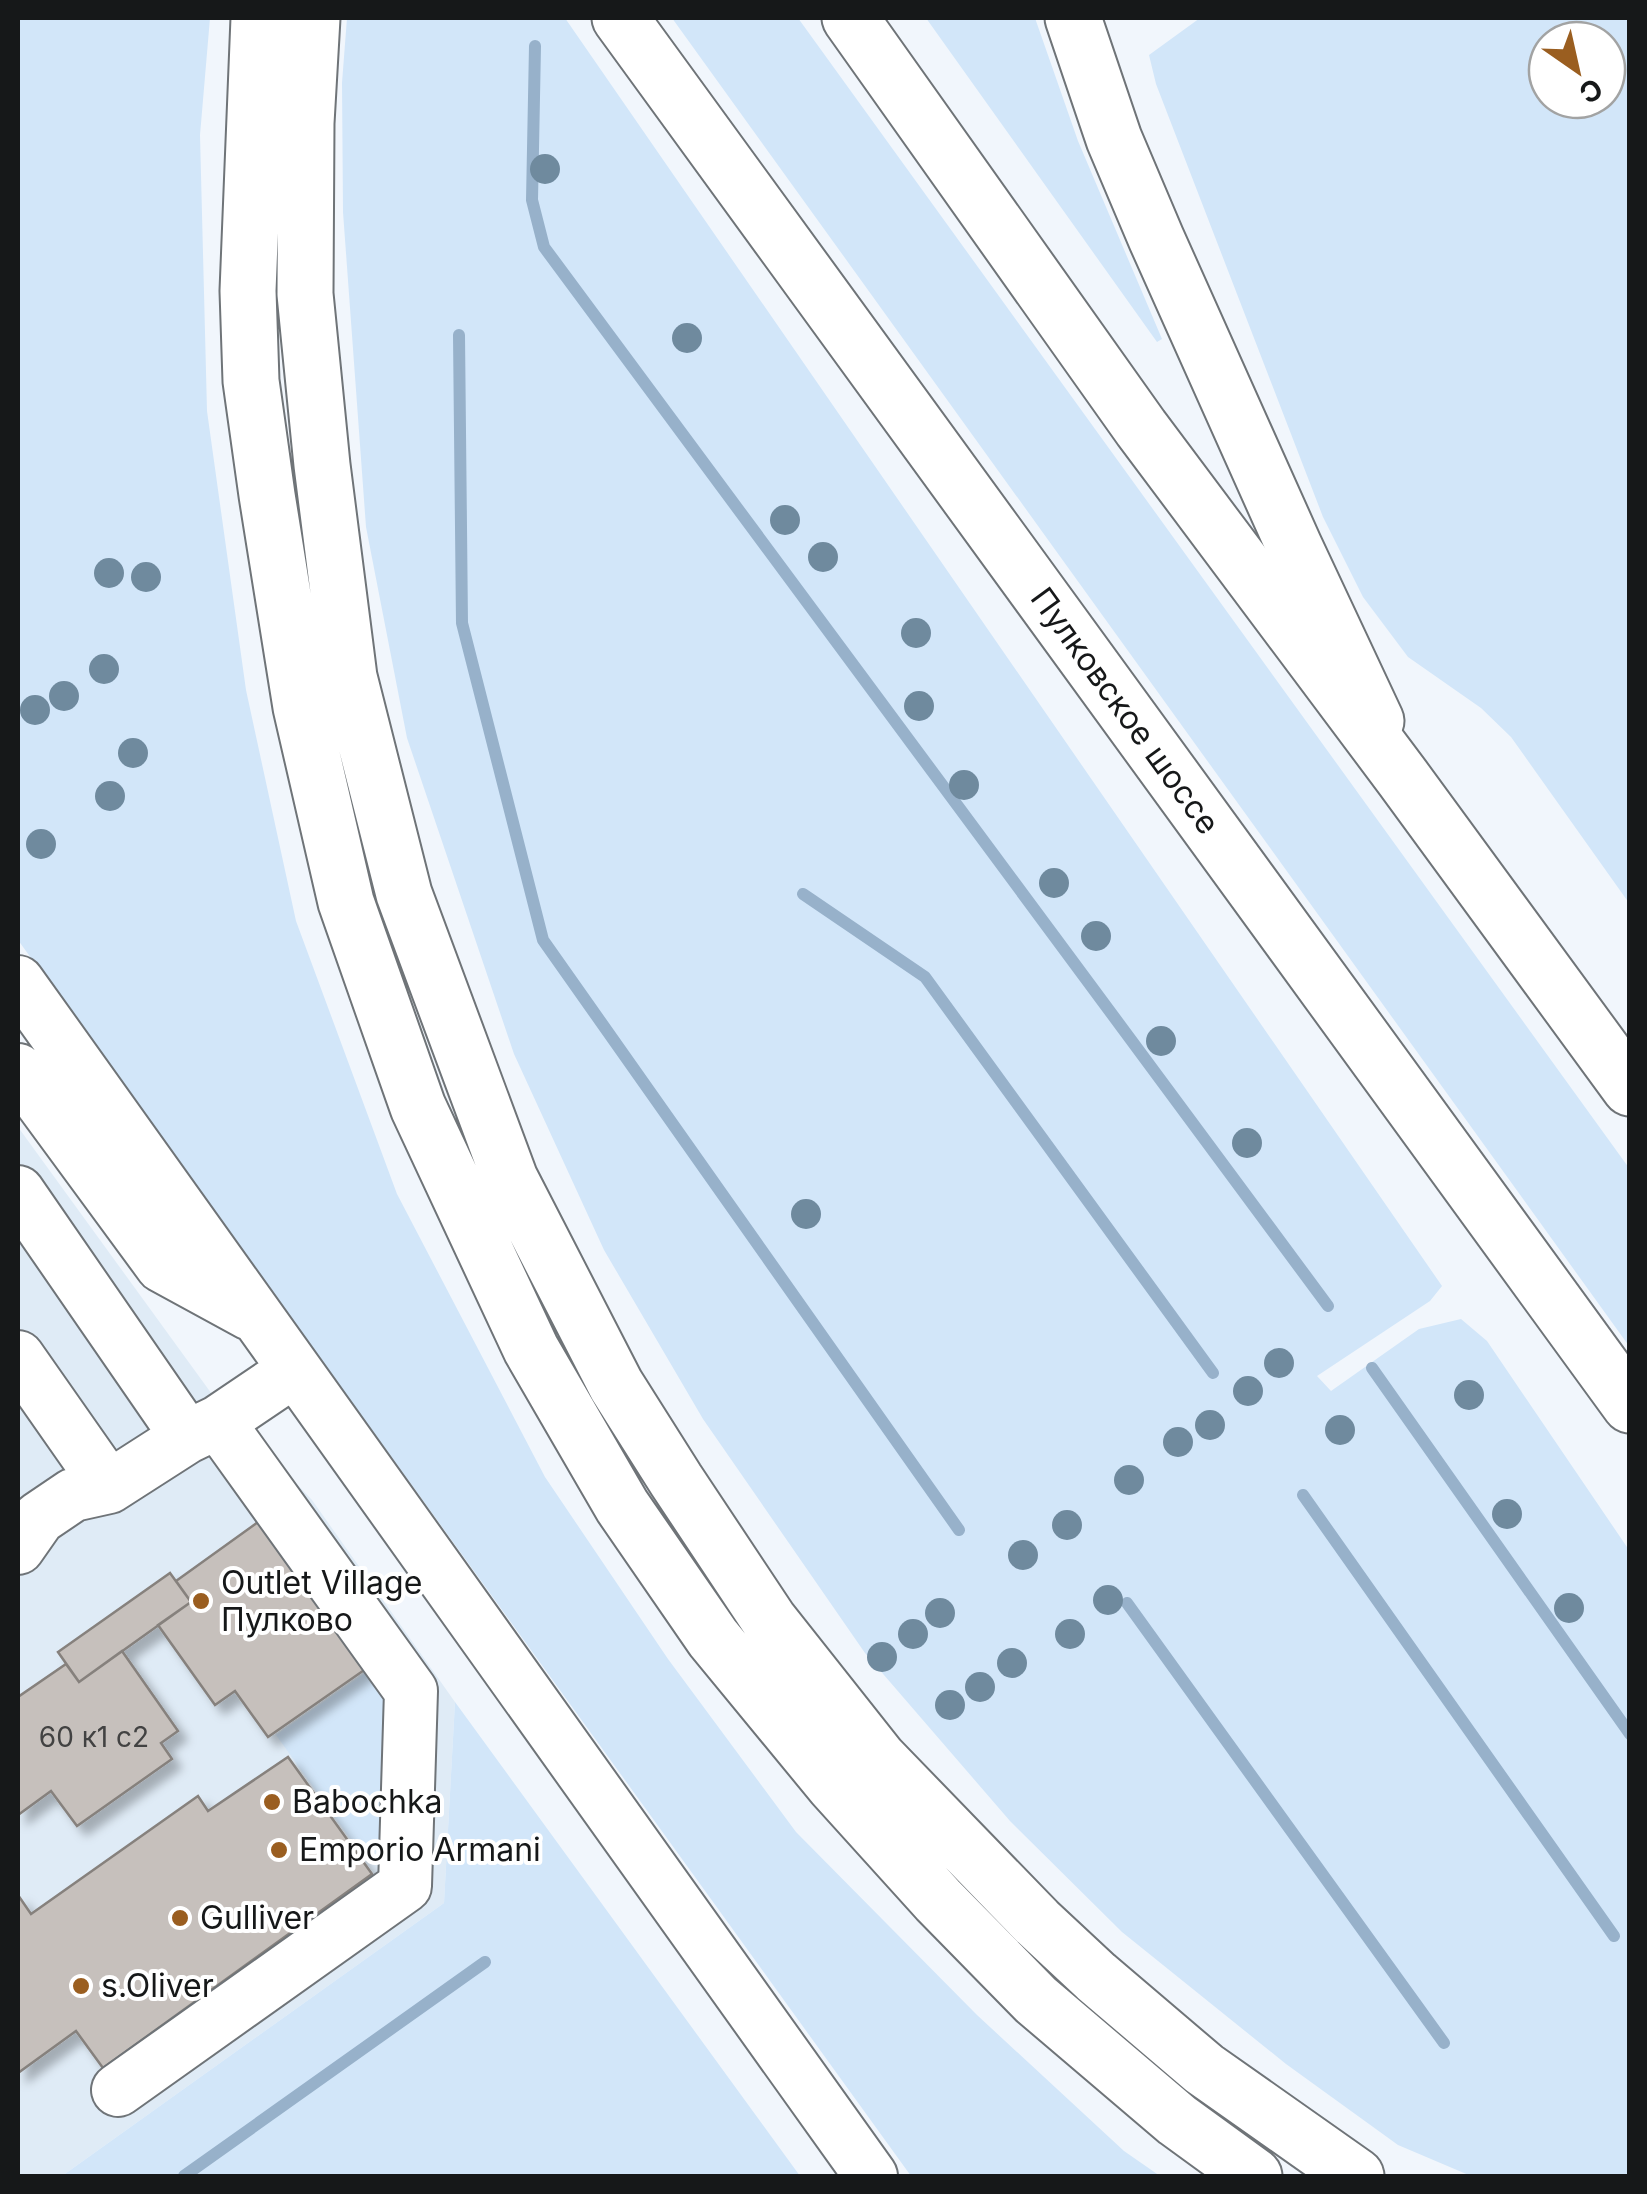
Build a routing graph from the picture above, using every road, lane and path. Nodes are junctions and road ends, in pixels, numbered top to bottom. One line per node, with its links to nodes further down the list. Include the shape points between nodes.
1 (259, 18): 20 (main road, via 251,381 300,707 342,884 418,1107 530,1349 622,1506 712,1638 847,1799 1036,2000 1176,2120)
2 (312, 18): 21 (main road, via 305,294 349,677 404,894 510,1180 616,1385 676,1480 769,1620 879,1759 1096,1976 1204,2069)
3 (620, 18): 14 (main road, Пулковское шоссе)
4 (850, 18): 6 (main road, via 1141,428)
5 (1073, 18): 6 (main road, via 1156,238)
6 (1403, 778): 9 (main road)
7 (18, 982): 11 (street)
8 (18, 1070): 11 (street, via 162,1266)
9 (1630, 1088)
10 (18, 1192): 15 (street)
11 (258, 1318): 13 (street)
12 (18, 1357): 16 (street)
13 (296, 1370): 15 (street); 19 (street)
14 (1630, 1405)
15 (203, 1430): 16 (street); 18 (street, via 411,1691 405,1886)
16 (109, 1487): 17 (street, via 73,1495 39,1518)
17 (18, 1548)
18 (118, 2090)
19 (871, 2176)
20 (1254, 2176)
21 (1356, 2176)

